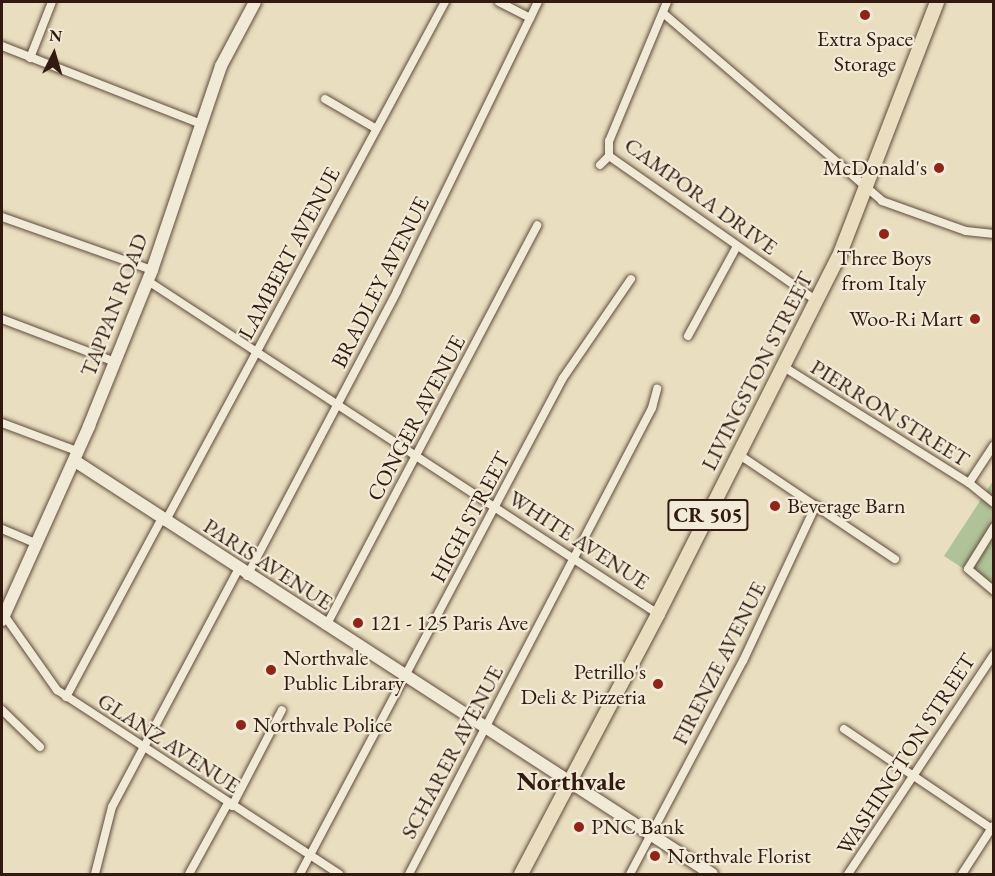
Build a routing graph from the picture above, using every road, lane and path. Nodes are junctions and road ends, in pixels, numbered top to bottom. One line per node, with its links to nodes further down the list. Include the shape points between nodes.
1 (52, 2): 11 (street)
2 (255, 2): 13 (street, TAPPAN ROAD, via 227,52)
3 (445, 2): 14 (street, LAMBERT AVENUE)
4 (499, 2): 9 (street)
5 (538, 2): 9 (street, BRADLEY AVENUE)
6 (667, 2): 8 (street, CAMPORA DRIVE)
7 (937, 2): 17 (main road, LIVINGSTON STREET / CR 505)
8 (663, 13): 15 (street, CAMPORA DRIVE, via 609,141); 17 (street)
9 (530, 18): 31 (street, BRADLEY AVENUE, via 458,170)
10 (2, 46): 11 (street)
11 (30, 58): 13 (street)
12 (325, 99): 14 (street)
13 (201, 124): 22 (street, TAPPAN ROAD)
14 (375, 128): 27 (street, LAMBERT AVENUE)
15 (609, 156): 16 (street); 21 (street, CAMPORA DRIVE)
16 (600, 165)
17 (867, 191): 20 (street, via 882,201 966,231); 24 (main road, LIVINGSTON STREET / CR 505)
18 (2, 217): 22 (street, WHITE AVENUE)
19 (537, 225): 35 (street, CONGER AVENUE)
20 (993, 234)
21 (737, 246): 24 (street, CAMPORA DRIVE); 26 (street)
22 (150, 275): 27 (street, WHITE AVENUE); 28 (street, TAPPAN ROAD)
23 (631, 279): 40 (street, HIGH STREET, via 563,378)
24 (817, 301): 29 (main road, LIVINGSTON STREET / CR 505)
25 (2, 319): 28 (street)
26 (688, 336)
27 (257, 352): 31 (street, WHITE AVENUE); 41 (street, LAMBERT AVENUE)
28 (115, 362): 36 (street, TAPPAN ROAD)
29 (784, 367): 34 (main road, LIVINGSTON STREET / CR 505); 37 (street, PIERRON STREET)
30 (657, 389): 45 (street, SCHARER AVENUE, via 652,408)
31 (336, 404): 35 (street, WHITE AVENUE); 47 (street, BRADLEY AVENUE)
32 (2, 423): 36 (street, PARIS AVENUE)
33 (993, 445): 37 (street, PIERRON STREET)
34 (738, 454): 39 (street); 49 (main road, LIVINGSTON STREET / CR 505)
35 (418, 456): 40 (street, WHITE AVENUE); 51 (street, CONGER AVENUE)
36 (77, 457): 41 (street, PARIS AVENUE); 44 (street, TAPPAN ROAD)
37 (969, 483): 38 (street)
38 (993, 503)
39 (816, 505): 46 (street); 65 (street, FIRENZE AVENUE, via 743,661)
40 (495, 507): 45 (street, WHITE AVENUE); 53 (street, HIGH STREET)
41 (163, 521): 47 (street, PARIS AVENUE); 54 (street, LAMBERT AVENUE)
42 (993, 527): 48 (street, via 968,569)
43 (2, 529): 44 (street)
44 (38, 544): 50 (street, TAPPAN ROAD)
45 (575, 557): 49 (street, WHITE AVENUE); 57 (street, SCHARER AVENUE)
46 (895, 559)
47 (243, 573): 51 (street, PARIS AVENUE); 60 (street, BRADLEY AVENUE)
48 (993, 591)
49 (658, 614): 62 (main road, LIVINGSTON STREET / CR 505)
50 (3, 618): 54 (street, GLANZ AVENUE)
51 (326, 627): 53 (street, PARIS AVENUE)
52 (993, 654): 61 (street, WASHINGTON STREET)
53 (406, 677): 57 (street, PARIS AVENUE); 66 (street, HIGH STREET)
54 (66, 697): 60 (street, GLANZ AVENUE)
55 (2, 710): 59 (street)
56 (282, 710): 63 (street)
57 (484, 728): 62 (street, PARIS AVENUE); 71 (street, SCHARER AVENUE)
58 (844, 729): 61 (street)
59 (40, 747)
60 (146, 749): 63 (street, GLANZ AVENUE); 67 (street, BRADLEY AVENUE, via 112,807)
61 (913, 775): 64 (street); 75 (street, WASHINGTON STREET)
62 (571, 782): 65 (street, PARIS AVENUE); 72 (main road, LIVINGSTON STREET / CR 505)
63 (230, 805): 66 (street, GLANZ AVENUE); 68 (street)
64 (993, 828): 76 (street)
65 (651, 834): 73 (street, FIRENZE AVENUE); 74 (street, PARIS AVENUE)
66 (310, 856): 69 (street, HIGH STREET); 70 (street, GLANZ AVENUE)
67 (95, 874)
68 (189, 874)
69 (300, 874)
70 (339, 874)
71 (409, 874)
72 (521, 874)
73 (630, 874)
74 (712, 874)
75 (848, 874)
76 (962, 874)

